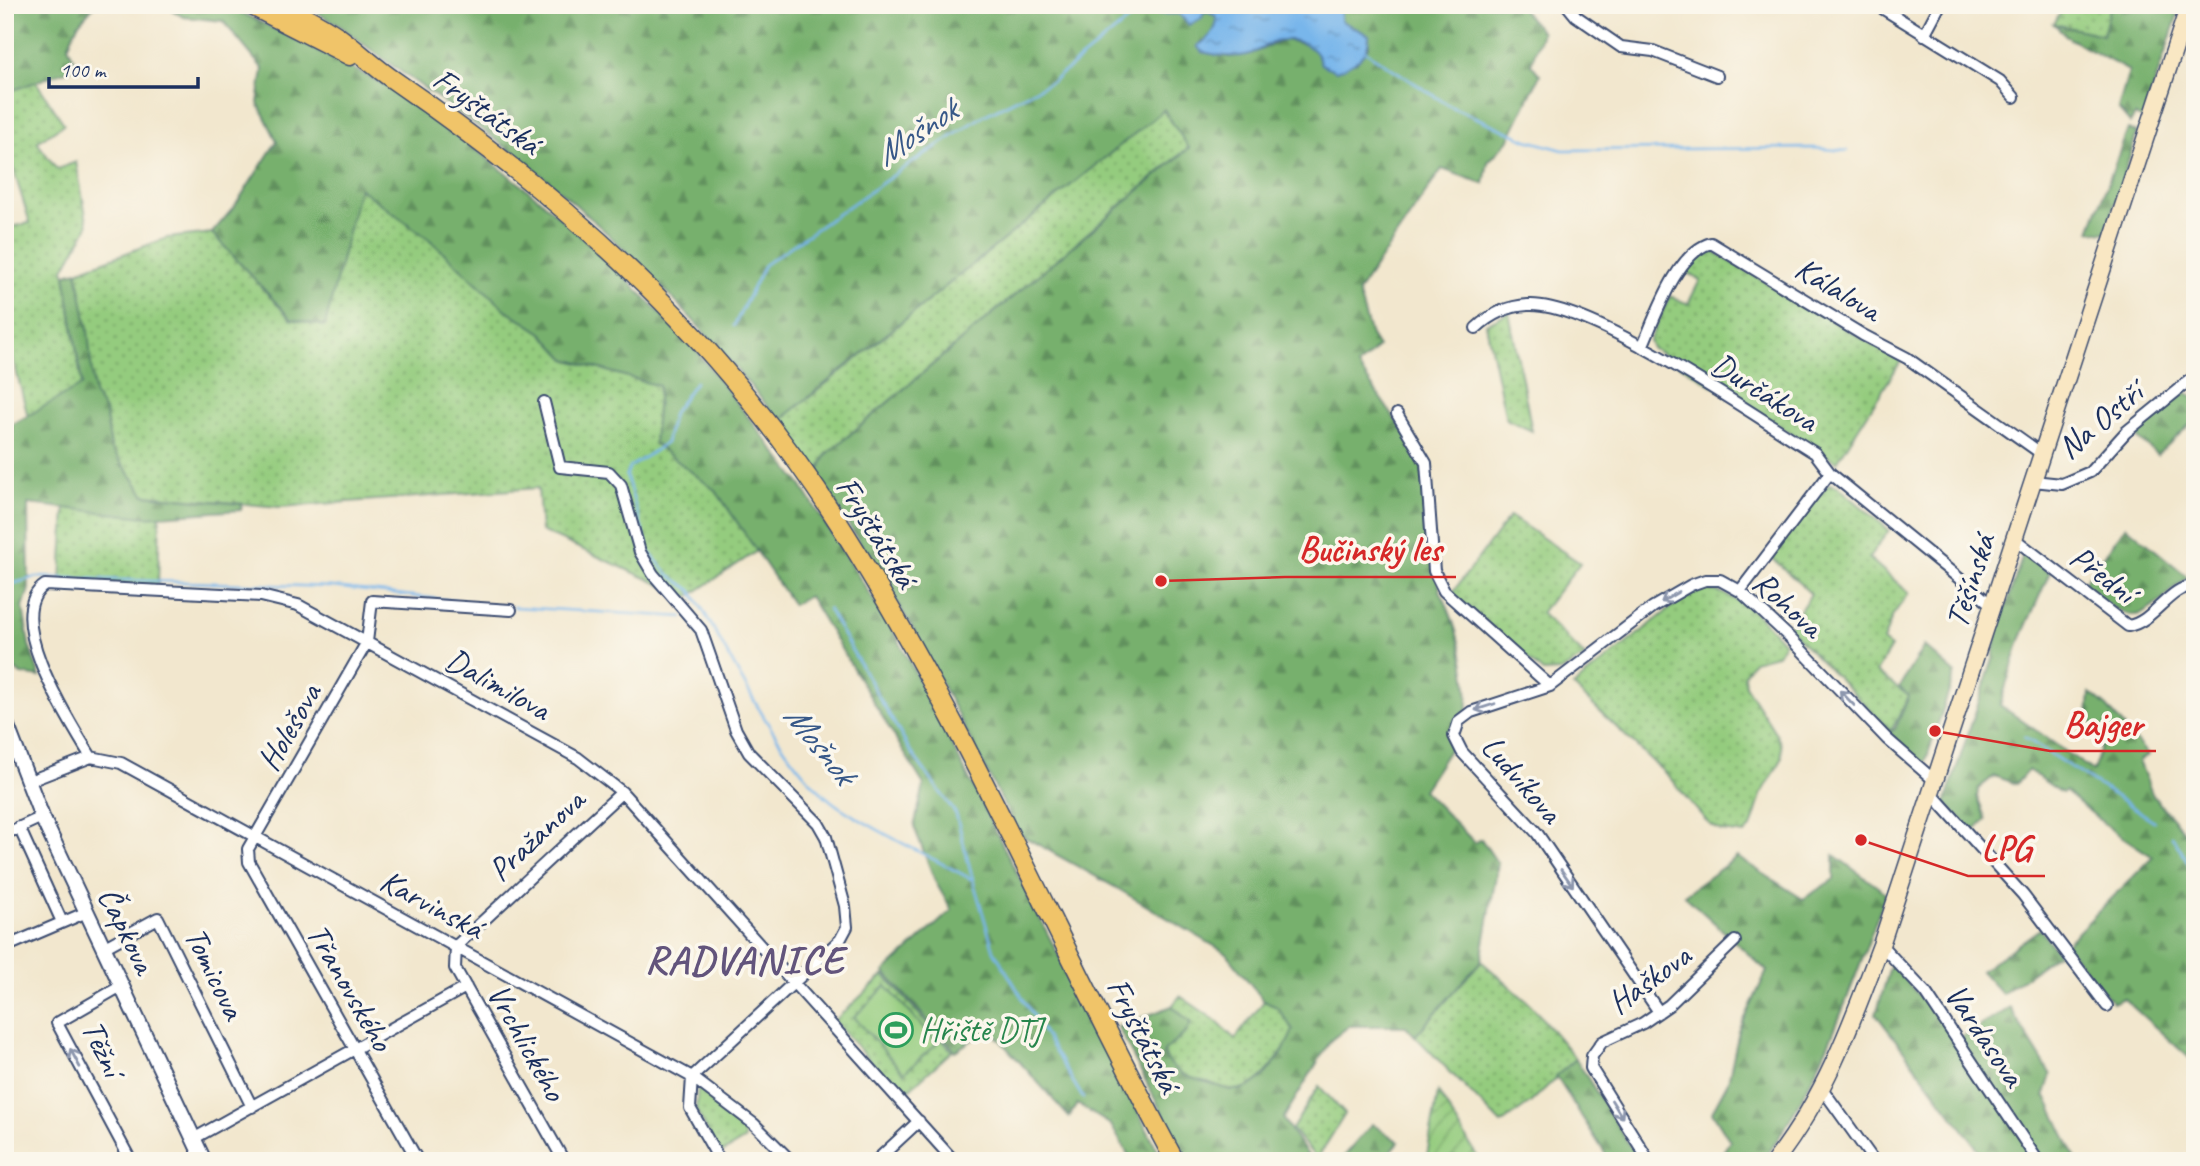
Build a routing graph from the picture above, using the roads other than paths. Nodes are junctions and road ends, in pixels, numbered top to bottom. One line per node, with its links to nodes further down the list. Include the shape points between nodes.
1 (250, 5): 8 (main road, Fryštátská)
2 (284, 5): 8 (main road, Fryštátská, via 334,34)
3 (1567, 5): 9 (street, via 1621,47 1653,51)
4 (1877, 5): 7 (street)
5 (1940, 5): 7 (street)
6 (2189, 5): 16 (main road, Těšínská)
7 (1924, 34): 10 (street, via 2000,81)
8 (388, 76): 61 (main road, Fryštátská, via 472,134 618,256 702,343 802,469 906,634)
9 (1717, 76)
10 (2014, 97)
11 (1476, 328): 12 (street, Durčákova, via 1508,308 1530,304 1592,321)
12 (1642, 347): 16 (street, Kálalova, via 1679,268 1700,246 1711,243 1907,358); 17 (street, Durčákova, via 1815,453)
13 (2195, 376): 18 (street, Na Ostří, via 2126,432 2083,475 2062,484)
14 (544, 402): 42 (street, via 560,467 609,472 621,485 640,552 701,630 736,730 749,753 818,823 826,837 847,927 840,940)
15 (1397, 414): 25 (street, via 1426,463 1434,571 1444,591)
16 (2042, 454): 18 (main road, Těšínská)
17 (1830, 473): 21 (street); 22 (street, Durčákova)
18 (2033, 481): 19 (main road, Těšínská)
19 (2016, 540): 20 (street, Přední, via 2128,626 2141,624 2181,589); 22 (main road, Těšínská)
20 (2195, 586)
21 (1740, 591): 25 (street, Rohova, one-way to 25, via 1720,580 1691,585 1653,607); 29 (street, Rohova, one-way to 21)
22 (1993, 606): 29 (main road, Těšínská)
23 (511, 610): 24 (street, via 372,601)
24 (367, 642): 27 (street, Dalimilova, via 298,605 261,596 45,585 36,591 32,602 33,639 50,686); 30 (street, Dalimilova, via 578,758); 34 (street, Holešova)
25 (1550, 686): 46 (street, Ludvíkova, one-way to 46, via 1471,712 1459,720 1454,736 1462,752 1537,833)
26 (5, 720): 28 (street, Čapkova)
27 (91, 757): 28 (street); 34 (street, Karvinská, via 121,763)
28 (27, 782): 31 (street, Čapkova)
29 (1933, 788): 38 (main road, Těšínská); 45 (street, Rohova, via 2023,895)
30 (622, 792): 39 (street, Pražanova); 42 (street, Dalimilova)
31 (42, 817): 32 (street); 35 (street, Čapkova)
32 (19, 827): 33 (street); 36 (street)
33 (5, 834)
34 (255, 838): 39 (street, Karvinská); 47 (street, Třanovského, via 248,849 249,862)
35 (87, 912): 36 (street); 41 (street, Čapkova)
36 (62, 922): 40 (street)
37 (1735, 941): 46 (street, Haškova)
38 (1881, 944): 49 (main road, Těšínská, via 1852,1023); 65 (street, Vardasova, via 1926,993)
39 (456, 946): 44 (street, Vrchlického, via 455,968); 48 (street, Karvinská)
40 (5, 947)
41 (105, 947): 43 (street, Čapkova); 50 (street, Tomicova, via 158,918)
42 (794, 984): 48 (street); 51 (street, Dalimilova)
43 (123, 985): 52 (street, Čapkova); 53 (street, Těžní, one-way to 43, via 57,1023)
44 (466, 988): 47 (street); 56 (street, Vrchlického)
45 (2107, 1006)
46 (1659, 1012): 62 (street, Haškova, one-way to 62, via 1602,1042 1592,1056 1591,1068)
47 (355, 1049): 50 (street); 55 (street, Třanovského)
48 (692, 1077): 57 (street, via 690,1108); 58 (street, Karvinská, via 754,1124)
49 (1821, 1087): 63 (main road, Těšínská); 64 (street)
50 (252, 1107): 52 (street)
51 (919, 1121): 59 (street); 60 (street, Dalimilova)
52 (193, 1139): 54 (street, Čapkova)
53 (131, 1161)
54 (204, 1161)
55 (418, 1161)
56 (564, 1161)
57 (720, 1161)
58 (790, 1161)
59 (876, 1161)
60 (954, 1161)
61 (1174, 1161)
62 (1649, 1161)
63 (1775, 1161)
64 (1874, 1161)
65 (2038, 1161)

